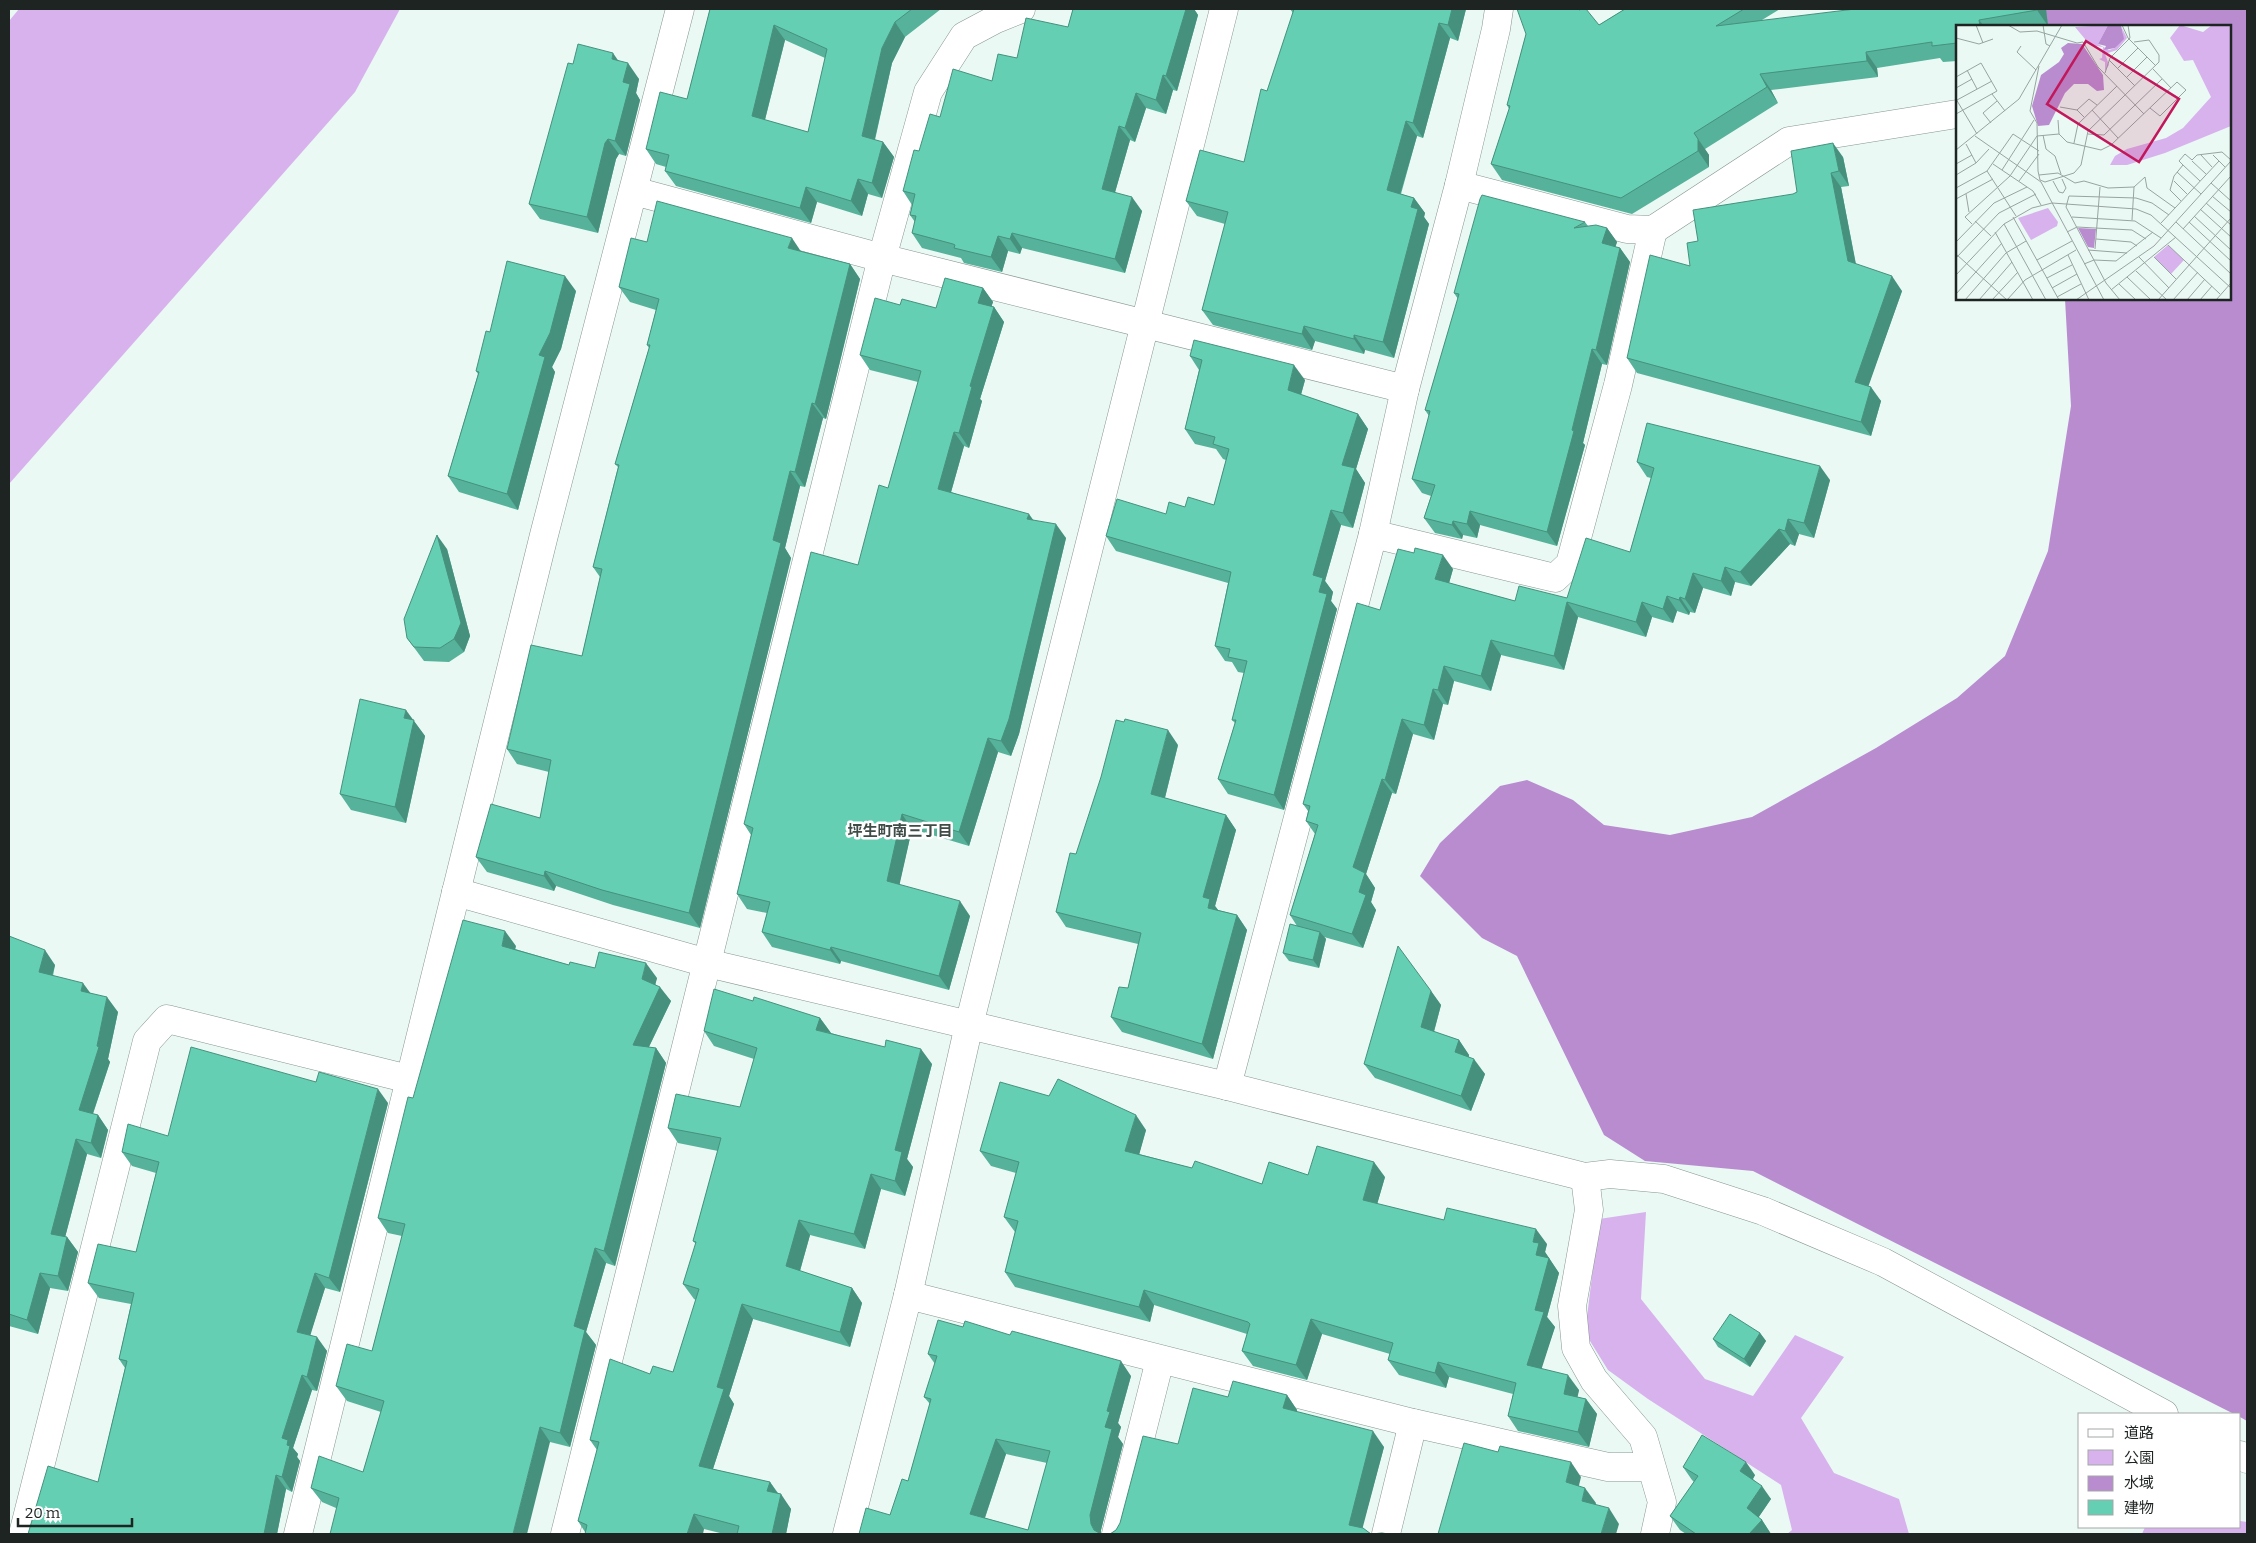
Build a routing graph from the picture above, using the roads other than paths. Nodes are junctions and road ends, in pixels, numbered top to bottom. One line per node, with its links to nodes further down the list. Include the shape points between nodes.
1 (680, 9): 7 (street)
2 (1021, 9): 9 (street, via 964,36 928,92)
3 (1224, 9): 10 (street)
4 (1499, 9): 6 (street)
5 (1956, 114): 8 (street, via 1789,141)
6 (1459, 185): 8 (street, via 1627,229); 11 (street)
7 (634, 191): 9 (street); 13 (street)
8 (1653, 230): 12 (street, via 1618,385 1570,564 1554,578)
9 (882, 258): 10 (street); 14 (street)
10 (1146, 323): 11 (street); 15 (street)
11 (1405, 389): 12 (street)
12 (1373, 534): 17 (street)
13 (456, 892): 14 (street); 16 (street)
14 (707, 963): 15 (street); 26 (street)
15 (969, 1025): 17 (street); 19 (street)
16 (409, 1079): 24 (street, via 167,1019 147,1041); 25 (street)
17 (1227, 1086): 18 (street)
18 (1585, 1177): 21 (street, via 1610,1174 1664,1180 1763,1211 1883,1262); 23 (street, via 1589,1210 1572,1306 1576,1348 1594,1380 1643,1436)
19 (908, 1295): 20 (street); 27 (street)
20 (1160, 1360): 22 (street); 28 (street)
21 (2162, 1413)
22 (1413, 1423): 23 (street, via 1608,1467); 29 (street)
23 (1651, 1468): 30 (street, via 1662,1502)
24 (22, 1534)
25 (298, 1534)
26 (565, 1534)
27 (847, 1534)
28 (1116, 1534)
29 (1386, 1534)
30 (1656, 1534)

